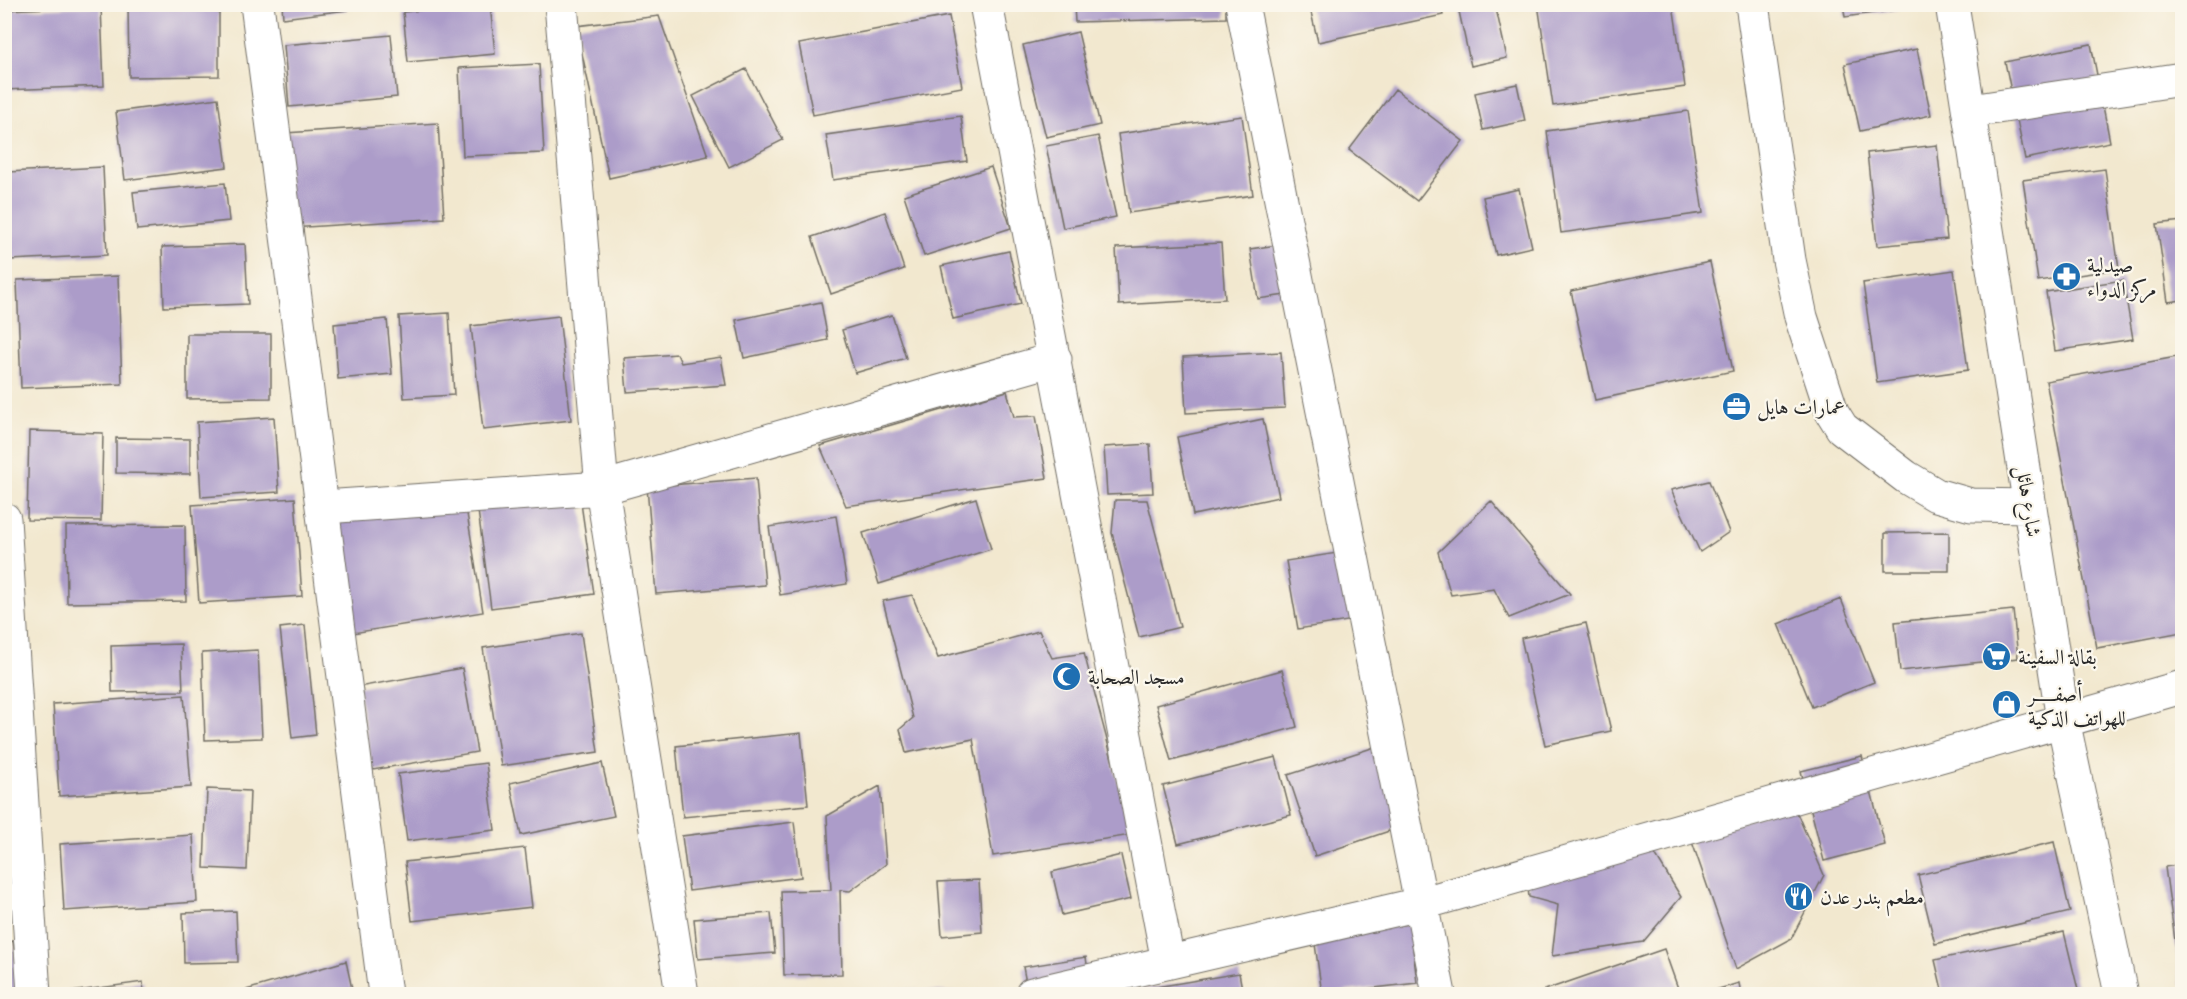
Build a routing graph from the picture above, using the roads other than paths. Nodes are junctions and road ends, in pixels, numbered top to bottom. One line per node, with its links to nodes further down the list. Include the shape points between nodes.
1 (257, 4): 12 (street)
2 (561, 4): 10 (street)
3 (986, 4): 9 (street)
4 (1242, 4): 16 (street)
5 (1752, 4): 11 (street, via 1789,260 1801,317 1832,412 1842,428 1936,495 1971,505)
6 (1952, 4): 8 (street, شارع هائل)
7 (2182, 79): 8 (street)
8 (1971, 111): 11 (street, شارع هائل)
9 (1055, 359): 10 (street); 17 (street)
10 (602, 488): 12 (street); 20 (street)
11 (2030, 506): 15 (street, شارع هائل)
12 (324, 507): 19 (street)
13 (4, 519): 18 (street)
14 (2182, 687): 15 (street)
15 (2063, 720): 16 (street); 23 (street, شارع هائل)
16 (1420, 904): 17 (street); 22 (street)
17 (1168, 962): 21 (street)
18 (34, 994)
19 (385, 994)
20 (682, 994)
21 (1032, 994)
22 (1439, 994)
23 (2121, 994)

